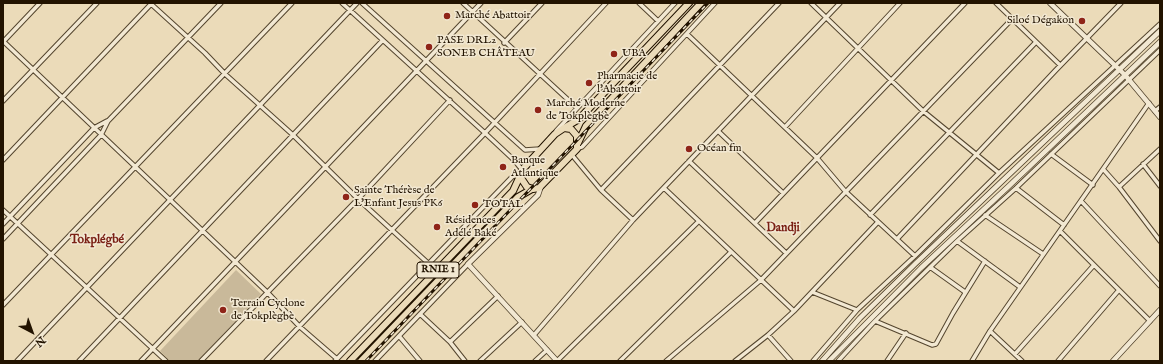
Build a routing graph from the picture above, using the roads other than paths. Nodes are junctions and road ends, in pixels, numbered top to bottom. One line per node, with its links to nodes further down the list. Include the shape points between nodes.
1 (40, 3): 37 (street)
2 (97, 3): 47 (street)
3 (151, 3): 34 (street); 55 (street)
4 (221, 3): 34 (street)
5 (292, 3): 49 (street)
6 (342, 3): 26 (street)
7 (357, 3): 26 (street)
8 (362, 3): 43 (street)
9 (462, 3): 27 (street)
10 (481, 3): 27 (street)
11 (542, 3): 40 (street)
12 (606, 3): 50 (street)
13 (639, 3): 30 (street)
14 (675, 3): 30 (street)
15 (689, 3): 69 (highway, RNIE 1, via 579,119)
16 (701, 3): 76 (highway, via 586,126)
17 (715, 3): 33 (street)
18 (779, 3): 44 (street)
19 (811, 3): 28 (street)
20 (840, 3): 28 (street)
21 (900, 3): 41 (street)
22 (965, 3): 52 (street)
23 (996, 3): 29 (street)
24 (1051, 3): 35 (street)
25 (1121, 3): 35 (street)
26 (350, 10): 36 (street); 59 (street)
27 (472, 12): 40 (street); 43 (street)
28 (826, 18): 41 (street); 54 (street)
29 (1012, 19): 38 (street); 62 (street)
30 (658, 21): 61 (street)
31 (1160, 24): 46 (street)
32 (1160, 31): 46 (street)
33 (687, 34): 44 (street); 76 (street, via 582,148)
34 (188, 38): 49 (street); 65 (street)
35 (1086, 38): 45 (street); 46 (street)
36 (382, 41): 48 (street); 75 (street)
37 (3, 42): 47 (street)
38 (1036, 42): 45 (street); 71 (street)
39 (1160, 42): 51 (street)
40 (504, 43): 50 (street)
41 (858, 48): 52 (street); 67 (street)
42 (1160, 50): 53 (street)
43 (426, 61): 48 (street); 66 (street)
44 (721, 65): 54 (street); 98 (street)
45 (1060, 65): 79 (street)
46 (1117, 68): 51 (street); 90 (street); 181 (street, via 860,318)
47 (33, 70): 55 (street); 57 (street)
48 (417, 71): 56 (street); 87 (street)
49 (225, 74): 59 (street); 86 (street)
50 (539, 74): 61 (street); 66 (street)
51 (1125, 75): 53 (street); 182 (street, via 920,268)
52 (891, 80): 62 (street); 82 (street)
53 (1129, 80): 58 (street); 80 (street)
54 (753, 96): 67 (street); 70 (street)
55 (62, 98): 68 (street); 83 (street)
56 (450, 100): 72 (street); 101 (street)
57 (3, 101)
58 (1149, 103): 63 (street); 88 (street)
59 (260, 106): 75 (street); 102 (street)
60 (1160, 107): 63 (street)
61 (577, 108): 73 (street)
62 (923, 111): 71 (street); 99 (street)
63 (1156, 111): 64 (street)
64 (1160, 117)
65 (108, 121): 68 (street); 74 (street)
66 (496, 122): 72 (street); 77 (street, via 525,150)
67 (785, 127): 82 (street)
68 (94, 128): 74 (street); 107 (street)
69 (564, 128): 73 (highway, RNIE 1); 76 (highway, via 575,133)
70 (718, 131): 84 (street); 100 (street)
71 (950, 132): 79 (street); 105 (street)
72 (486, 133): 89 (street, via 515,161); 115 (street)
73 (555, 134): 77 (highway, RNIE 1)
74 (101, 135): 86 (street); 111 (street)
75 (293, 136): 87 (street); 116 (street)
76 (578, 146): 81 (highway)
77 (540, 149): 89 (highway, RNIE 1)
78 (1160, 149): 85 (street)
79 (977, 154): 90 (street); 119 (street)
80 (1051, 154): 91 (street); 97 (street)
81 (572, 155): 92 (highway); 98 (street)
82 (817, 158): 99 (street); 100 (street)
83 (3, 160)
84 (689, 161): 96 (street); 113 (street)
85 (1143, 164): 93 (street); 94 (street)
86 (135, 167): 102 (street); 125 (street)
87 (326, 167): 101 (street); 127 (street)
88 (1103, 169): 91 (street); 94 (street)
89 (521, 173): 95 (highway, via 524,184); 129 (street, via 512,177); 168 (highway, RNIE 1, via 513,191)
90 (999, 173): 126 (street)
91 (1092, 185): 103 (street)
92 (541, 186): 95 (highway, RNIE 1); 130 (street, via 538,194)
93 (1160, 186)
94 (1120, 187): 121 (street)
95 (532, 188): 169 (highway, RNIE 1, via 518,197)
96 (664, 188): 108 (street); 109 (street)
97 (1016, 188): 106 (street); 114 (street)
98 (601, 190): 108 (street)
99 (845, 191): 105 (street); 123 (street)
100 (784, 193): 113 (street)
101 (358, 199): 115 (street); 138 (street)
102 (170, 200): 116 (street); 135 (street)
103 (1081, 201): 114 (street); 134 (street)
104 (3, 210): 107 (street)
105 (870, 214): 110 (street)
106 (986, 215): 120 (street); 124 (street)
107 (10, 216): 111 (street); 112 (street)
108 (633, 220): 154 (street)
109 (698, 221): 122 (street); 175 (street)
110 (878, 222): 119 (street); 139 (street)
111 (18, 223): 118 (street); 125 (street)
112 (3, 224)
113 (755, 224): 123 (street)
114 (1064, 225): 117 (street)
115 (392, 230): 129 (street); 151 (street)
116 (202, 231): 127 (street); 147 (street)
117 (1060, 231): 124 (street); 131 (street)
118 (3, 239)
119 (897, 239): 126 (street)
120 (957, 241): 128 (street); 132 (street)
121 (1160, 241)
122 (731, 252): 133 (street); 176 (street)
123 (786, 253): 133 (street)
124 (1042, 254): 136 (street)
125 (52, 255): 135 (street); 142 (street)
126 (915, 256): 143 (street)
127 (235, 262): 138 (street); 158 (street)
128 (985, 262): 136 (street); 140 (street)
129 (429, 264): 161 (street)
130 (468, 264): 141 (street); 146 (street)
131 (1094, 265): 137 (street); 160 (street)
132 (930, 267): 140 (street); 148 (street)
133 (761, 280): 145 (street); 177 (street)
134 (1160, 286)
135 (87, 287): 147 (street); 162 (street)
136 (1020, 287): 152 (street)
137 (1119, 290): 149 (street); 187 (street)
138 (267, 292): 151 (street); 166 (street)
139 (812, 292): 143 (street); 145 (street)
140 (965, 292): 153 (street, via 936,344 932,345)
141 (498, 296): 150 (street); 157 (street)
142 (3, 306)
143 (857, 310): 180 (street)
144 (1160, 310): 149 (street)
145 (794, 312): 155 (street)
146 (420, 314): 156 (street); 157 (street)
147 (120, 318): 158 (street); 163 (street)
148 (875, 321): 153 (street); 183 (street)
149 (1150, 321): 188 (street)
150 (522, 322): 154 (street); 173 (street)
151 (300, 327): 161 (street); 167 (street)
152 (990, 331): 160 (street); 185 (street)
153 (906, 333): 184 (street)
154 (534, 335): 159 (street)
155 (768, 335): 178 (street); 179 (street)
156 (399, 336): 170 (street); 171 (street)
157 (450, 342): 172 (street)
158 (152, 349): 164 (street); 165 (street)
159 (547, 350): 174 (street); 175 (street)
160 (1015, 354): 186 (street)
161 (336, 360)
162 (16, 361)
163 (79, 361)
164 (141, 361)
165 (166, 361)
166 (201, 361)
167 (266, 361)
168 (350, 361)
169 (361, 361)
170 (375, 361)
171 (420, 361)
172 (465, 361)
173 (480, 361)
174 (535, 361)
175 (557, 361)
176 (620, 361)
177 (666, 361)
178 (735, 361)
179 (791, 361)
180 (813, 361)
181 (822, 361)
182 (829, 361)
183 (838, 361)
184 (887, 361)
185 (972, 361)
186 (1022, 361)
187 (1058, 361)
188 (1113, 361)

